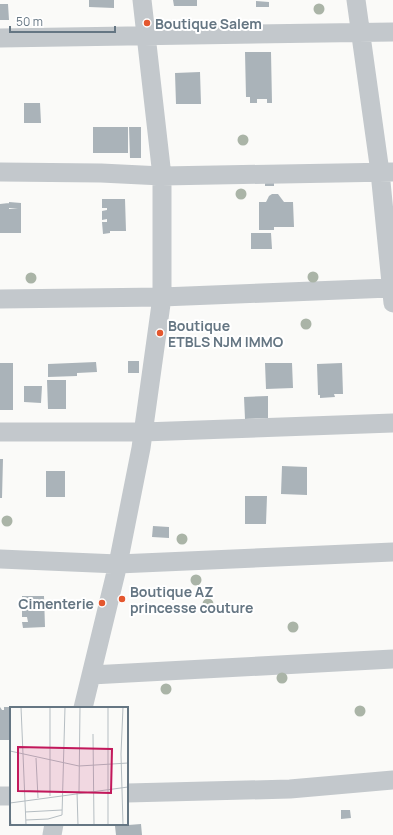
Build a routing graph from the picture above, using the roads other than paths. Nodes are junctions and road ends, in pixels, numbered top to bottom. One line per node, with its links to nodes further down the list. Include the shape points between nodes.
1 (142, 0): 5 (street)
2 (356, 0): 4 (street)
3 (393, 32): 4 (street)
4 (360, 33): 5 (street); 8 (street)
5 (145, 37): 6 (street); 9 (street)
6 (0, 38)
7 (0, 172): 9 (street, via 101,172)
8 (386, 172): 9 (street); 10 (street)
9 (162, 176): 11 (street)
10 (392, 295): 11 (street)
11 (162, 297): 12 (street); 15 (street)
12 (0, 299)
13 (393, 423): 15 (street)
14 (0, 432): 15 (street)
15 (143, 432): 18 (street)
16 (393, 552): 18 (street)
17 (0, 558): 18 (street)
18 (118, 564): 20 (street)
19 (393, 659): 20 (street)
20 (91, 675): 21 (street)
21 (83, 707)
22 (393, 780): 23 (street, via 290,789)
23 (128, 793)
24 (54, 825): 25 (street)
25 (52, 835)

